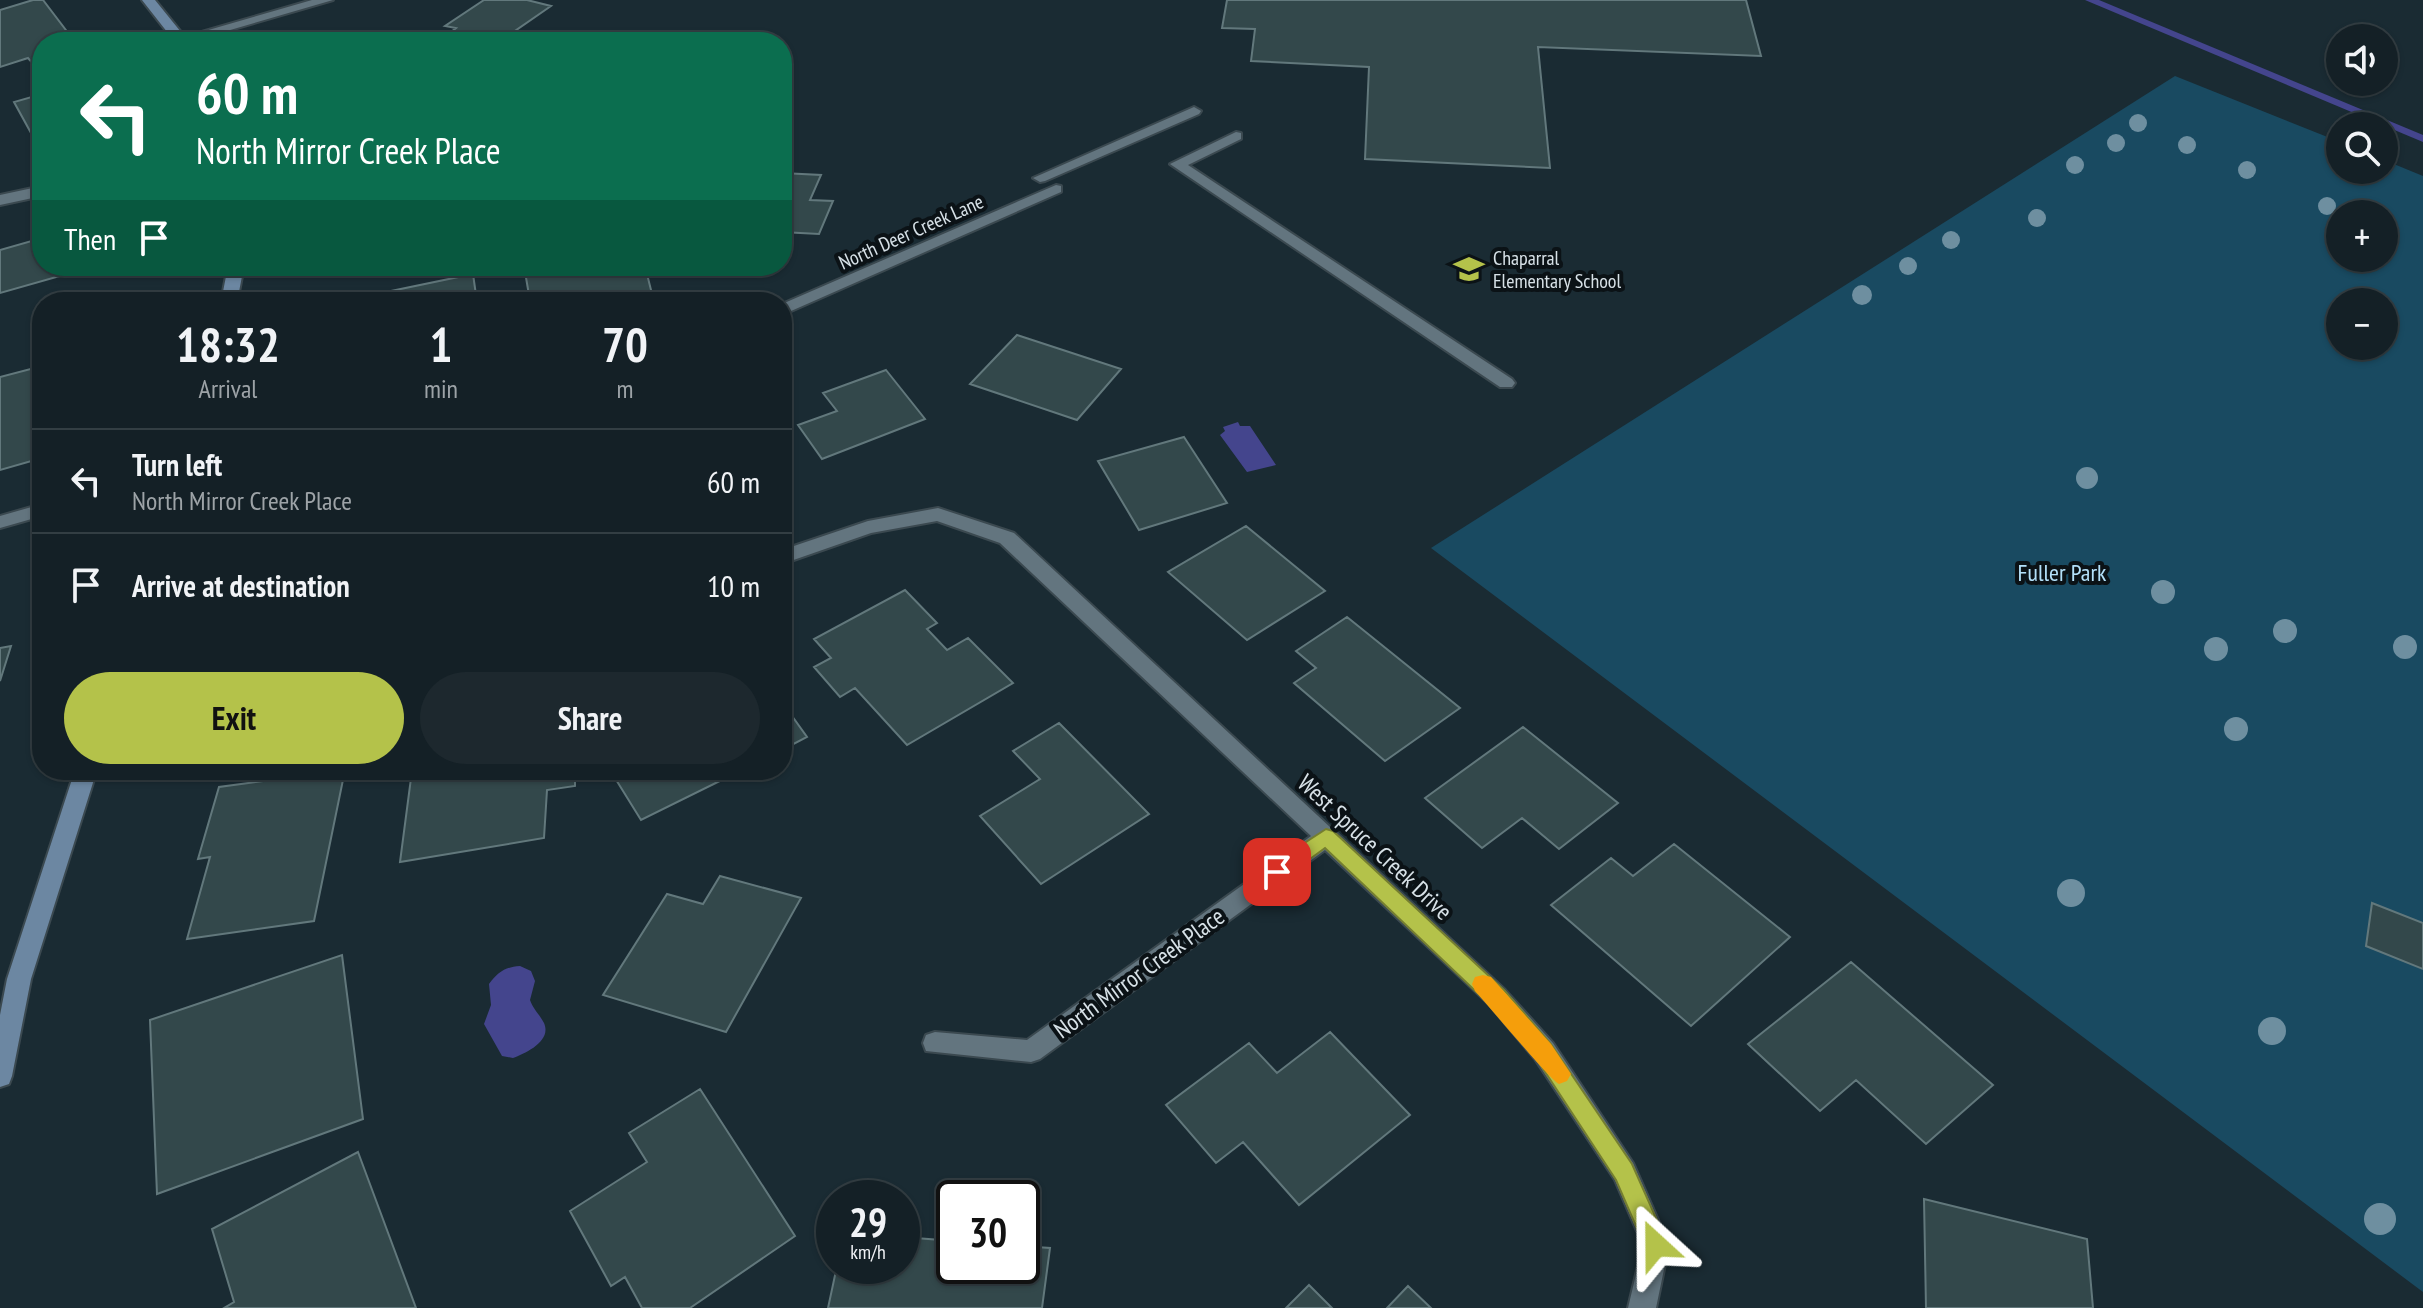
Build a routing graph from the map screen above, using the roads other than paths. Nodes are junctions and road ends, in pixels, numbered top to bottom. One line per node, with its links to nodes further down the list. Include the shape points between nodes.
1 (148, 0): 3 (street)
2 (327, 0): 4 (street)
3 (175, 32)
4 (214, 32)
5 (1194, 111): 7 (street)
6 (1236, 136): 12 (street, via 1177,164)
7 (1040, 178)
8 (1056, 189): 11 (street, North Deer Creek Lane)
9 (32, 193): 10 (street)
10 (0, 200)
11 (792, 306)
12 (1506, 383)
13 (32, 513): 14 (street)
14 (0, 522)
15 (792, 554): 17 (street, West Spruce Creek Drive, via 868,527 938,514 1007,538)
16 (83, 780): 19 (street, via 19,979)
17 (1326, 837): 18 (street, North Mirror Creek Place, via 1031,1051); 20 (street, West Spruce Creek Drive, via 1497,997 1551,1062 1624,1172 1656,1245)
18 (935, 1043)
19 (0, 1076)
20 (1642, 1308)

